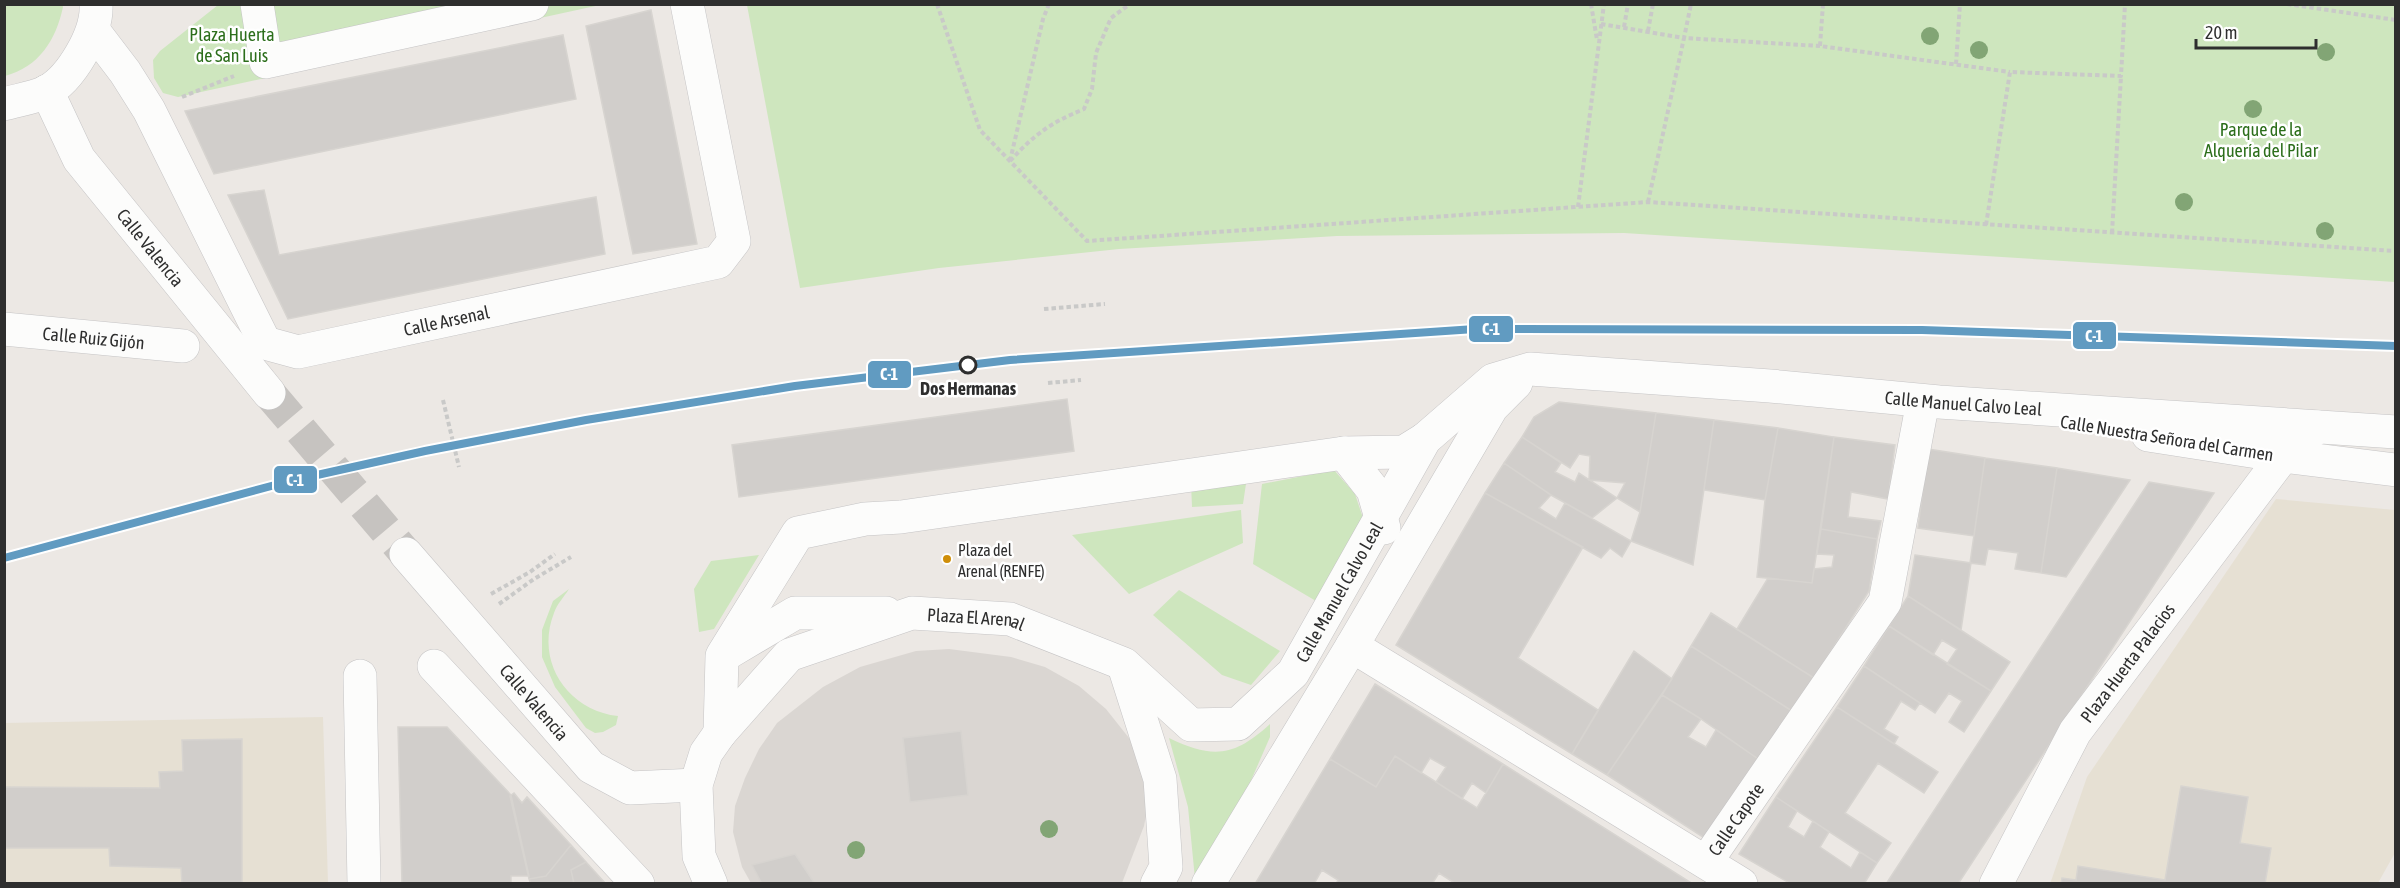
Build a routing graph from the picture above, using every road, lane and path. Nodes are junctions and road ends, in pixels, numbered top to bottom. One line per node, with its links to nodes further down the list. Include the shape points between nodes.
1 (257, 4): 2 (street, via 266,63)
2 (532, 4)
3 (687, 4): 16 (street, Calle Arsenal, via 734,241 718,262 298,352 265,343 149,110 125,72)
4 (937, 4): 29 (path, via 980,130)
5 (1049, 4): 29 (path)
6 (1130, 4): 29 (path, via 1111,18 1096,52 1092,89 1084,109 1034,135)
7 (1591, 4): 23 (path)
8 (1604, 4): 18 (path)
9 (1628, 4): 19 (path)
10 (1653, 4): 20 (path)
11 (1691, 4): 21 (path)
12 (1823, 4): 22 (path)
13 (1960, 4): 24 (path)
14 (2125, 4): 26 (path)
15 (2287, 4): 17 (path)
16 (102, 13): 27 (street, via 75,65)
17 (2396, 20)
18 (1601, 24): 19 (path); 23 (path)
19 (1624, 27): 20 (path)
20 (1648, 31): 21 (path)
21 (1684, 38): 22 (path); 30 (path)
22 (1820, 46): 24 (path)
23 (1599, 47): 31 (path)
24 (1956, 64): 25 (path)
25 (2010, 72): 26 (path); 32 (path)
26 (2121, 76): 33 (path)
27 (47, 91): 28 (street); 42 (street, Calle Valencia, via 79,159)
28 (4, 104)
29 (1010, 161): 31 (path, via 1087,241)
30 (1648, 202): 31 (path); 32 (path)
31 (1578, 207)
32 (1986, 225): 33 (path)
33 (2112, 233): 34 (path)
34 (2396, 251)
35 (1105, 304): 36 (path)
36 (1044, 309)
37 (4, 329): 38 (street, Calle Ruiz Gijón)
38 (183, 346)
39 (1530, 369): 44 (street, Calle Manuel Calvo Leal); 47 (street, Calle Manuel Calvo Leal, via 1492,380); 59 (street, Calle Manuel Calvo Leal, via 1492,407)
40 (1081, 380): 41 (path)
41 (1048, 383)
42 (269, 393)
43 (443, 400): 50 (path)
44 (1931, 401): 45 (street, Calle Manuel Calvo Leal); 49 (street, Calle Nuestra Señora del Carmen); 66 (street, Calle Capote, via 1886,602)
45 (2317, 427): 46 (street, Calle Manuel Calvo Leal); 49 (street, Plaza Huerta Palacios)
46 (2396, 432)
47 (1425, 439): 48 (street, via 1404,452); 52 (street, Calle Manuel Calvo Leal)
48 (1344, 453): 52 (street, via 1373,490); 60 (street, via 901,517 864,519 798,533)
49 (2283, 456): 51 (street, Calle Nuestra Señora del Carmen); 73 (street, Plaza Huerta Palacios, via 2075,732)
50 (459, 467)
51 (2396, 470)
52 (1380, 516): 59 (street, via 1389,543); 61 (street, Calle Manuel Calvo Leal, via 1293,673 1238,724 1191,725)
53 (406, 554): 65 (street, Calle Valencia, via 591,767 630,788)
54 (555, 554): 56 (path)
55 (571, 557): 57 (path)
56 (482, 600)
57 (498, 605)
58 (912, 613): 60 (street, via 795,613); 61 (street, Plaza El Arenal, via 1010,619); 64 (street, Plaza El Arenal, via 789,655)
59 (1352, 646): 66 (street, Calle Capote); 71 (street, Calle Manuel Calvo Leal)
60 (722, 656): 64 (street)
61 (1124, 664): 70 (street, via 1160,779 1167,867)
62 (434, 666): 68 (street)
63 (360, 676): 67 (street)
64 (720, 733): 65 (street, Plaza El Arenal, via 706,753)
65 (696, 785): 69 (street, Plaza El Arenal, via 699,856)
66 (1706, 862): 72 (street)
67 (364, 884)
68 (638, 884)
69 (711, 884)
70 (1157, 884)
71 (1208, 884)
72 (1741, 884)
73 (1996, 884)

